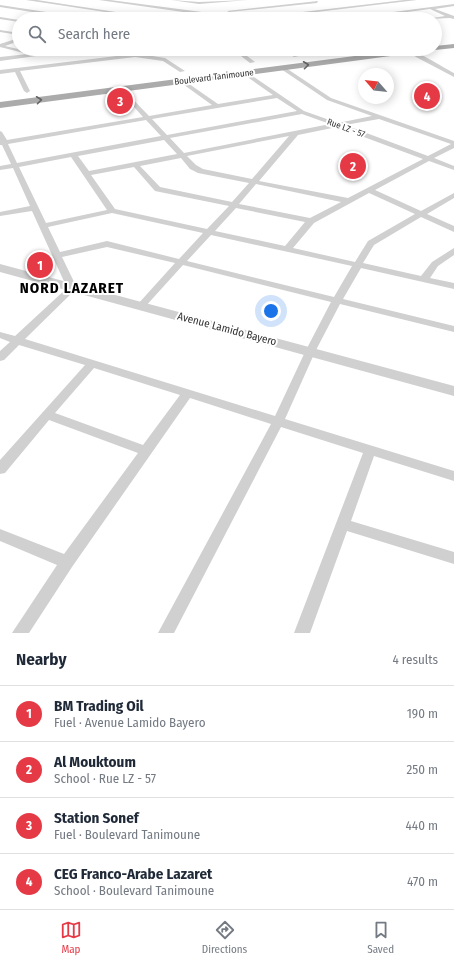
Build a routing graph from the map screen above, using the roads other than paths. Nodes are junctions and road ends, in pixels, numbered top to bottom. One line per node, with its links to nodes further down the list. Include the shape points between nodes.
1 (28, 0): 20 (street)
2 (102, 0): 9 (street)
3 (173, 0): 12 (street)
4 (207, 0): 12 (street)
5 (246, 0): 10 (street)
6 (379, 0): 14 (street)
7 (411, 0): 8 (street); 14 (street); 19 (street)
8 (415, 0)
9 (115, 1): 20 (street); 26 (street)
10 (216, 1): 12 (street); 22 (street)
11 (316, 1): 15 (street); 21 (street)
12 (200, 3): 26 (street)
13 (354, 3): 18 (street)
14 (386, 3): 18 (street)
15 (286, 5): 22 (street); 27 (street)
16 (454, 5): 19 (street)
17 (0, 6): 23 (street)
18 (360, 6): 21 (street)
19 (430, 8): 30 (street); 31 (street)
20 (94, 9): 24 (street); 25 (street)
21 (333, 10): 28 (street); 29 (street)
22 (229, 11)
23 (36, 12)
24 (86, 12)
25 (114, 12)
26 (182, 12)
27 (300, 12)
28 (312, 12)
29 (338, 12)
30 (398, 12)
31 (440, 12)
32 (442, 13): 33 (street)
33 (453, 17): 35 (street)
34 (0, 18): 36 (street)
35 (442, 18)
36 (12, 20)
37 (0, 31): 38 (street)
38 (12, 33)
39 (12, 41): 40 (street)
40 (0, 46): 43 (street)
41 (454, 46): 42 (main road)
42 (442, 47)
43 (12, 49)
44 (30, 56): 50 (street)
45 (128, 56): 57 (street)
46 (141, 56): 58 (street, via 168,61)
47 (244, 56): 52 (street)
48 (368, 56): 55 (main road, Boulevard Tanimoune, one-way to 48)
49 (419, 56): 56 (street)
50 (0, 60)
51 (264, 60): 52 (main road, Boulevard Tanimoune)
52 (252, 62): 53 (main road, Boulevard Tanimoune)
53 (236, 64)
54 (454, 67): 56 (street)
55 (283, 68): 61 (main road, Boulevard Tanimoune); 70 (street, via 324,97)
56 (440, 69): 62 (street)
57 (17, 70): 59 (street); 65 (street)
58 (186, 70): 60 (main road, Boulevard Tanimoune)
59 (0, 72)
60 (167, 73)
61 (245, 73): 63 (main road, Boulevard Tanimoune); 66 (street, Rue LZ - 57)
62 (454, 75)
63 (182, 81): 64 (main road, Boulevard Tanimoune); 68 (street)
64 (121, 89): 67 (main road, Boulevard Tanimoune, one-way to 64); 71 (street)
65 (27, 91)
66 (278, 96): 68 (street); 69 (street, Rue LZ - 57)
67 (0, 104)
68 (217, 106): 71 (street)
69 (302, 112): 72 (street, Rue LZ - 57); 75 (street)
70 (378, 117): 72 (street); 77 (street)
71 (148, 118): 75 (street); 76 (street)
72 (338, 125): 74 (street); 80 (street, Rue LZ - 57)
73 (0, 133): 76 (street)
74 (295, 134): 79 (street); 86 (street)
75 (166, 137): 78 (street); 79 (street)
76 (2, 143): 81 (street)
77 (454, 144): 80 (street)
78 (73, 154): 81 (street); 85 (street)
79 (183, 155): 82 (street); 86 (street, via 193,167 201,171)
80 (429, 158): 84 (street, Rue LZ - 57); 87 (street)
81 (14, 165): 83 (street); 91 (street)
82 (136, 165): 85 (street); 90 (street, via 158,189)
83 (0, 168)
84 (454, 168)
85 (87, 174): 92 (street)
86 (255, 181): 89 (street); 90 (street)
87 (370, 191): 89 (street); 94 (street)
88 (454, 195): 94 (street)
89 (349, 201): 95 (street)
90 (234, 205): 95 (street); 98 (street)
91 (34, 208): 93 (street); 96 (street)
92 (112, 211): 96 (street); 98 (street)
93 (0, 214)
94 (420, 214): 97 (street); 103 (street, via 374,240)
95 (311, 221): 99 (street)
96 (43, 226): 101 (street)
97 (454, 229)
98 (210, 232): 99 (street); 102 (street)
99 (287, 249): 103 (street)
100 (454, 251): 105 (street, via 435,264)
101 (58, 255): 102 (street, via 106,244); 107 (street)
102 (182, 262): 108 (street); 109 (street)
103 (357, 264): 105 (street); 108 (street)
104 (0, 268): 107 (street, Avenue Lamido Bayero)
105 (424, 278): 106 (street)
106 (454, 286)
107 (72, 288): 109 (street, Avenue Lamido Bayero); 112 (street)
108 (337, 300): 110 (street); 113 (street)
109 (141, 306): 113 (street, Avenue Lamido Bayero)
110 (454, 328)
111 (0, 334): 112 (street)
112 (18, 340): 114 (street); 115 (street)
113 (310, 352): 116 (street, Avenue Lamido Bayero); 119 (street)
114 (0, 357)
115 (92, 364): 117 (street); 118 (street)
116 (454, 391)
117 (187, 393): 119 (street); 121 (street)
118 (47, 415): 121 (street); 122 (street)
119 (278, 421): 120 (street); 129 (street)
120 (370, 450): 123 (street); 124 (street)
121 (147, 451): 127 (street)
122 (0, 469)
123 (454, 476)
124 (342, 524): 126 (street); 130 (street)
125 (0, 535): 127 (street)
126 (454, 558)
127 (67, 562): 128 (street)
128 (20, 633)
129 (166, 633)
130 (302, 633)

